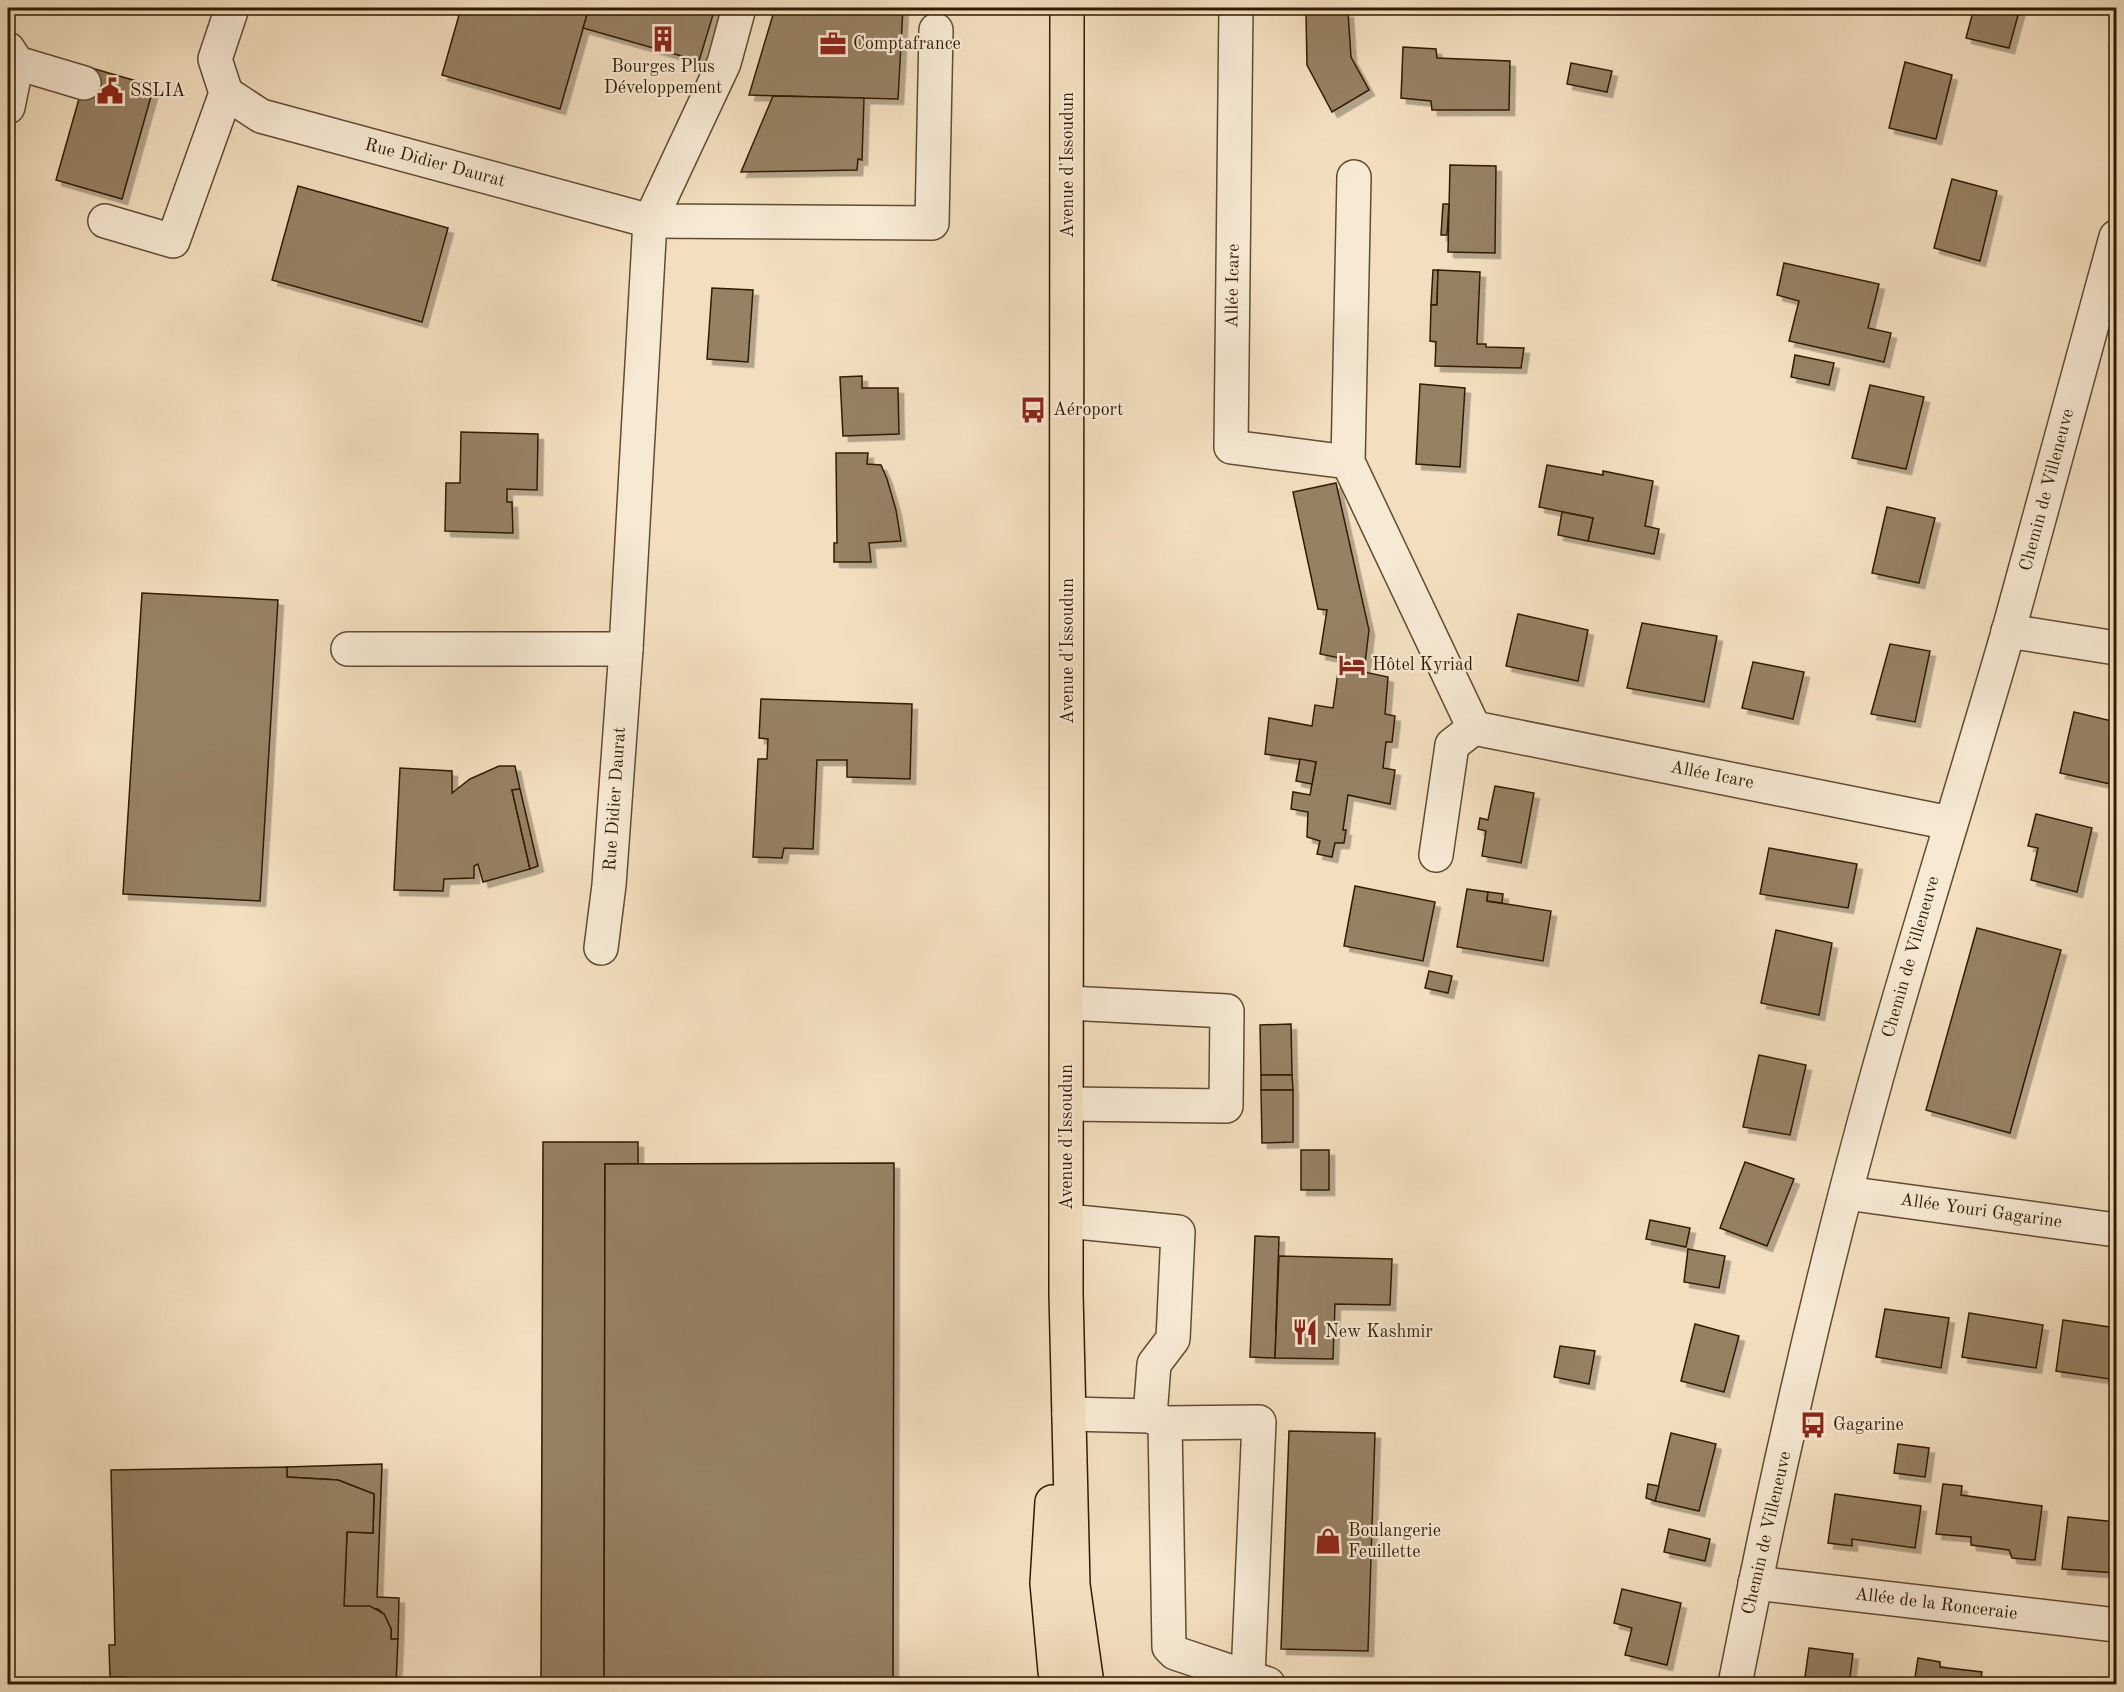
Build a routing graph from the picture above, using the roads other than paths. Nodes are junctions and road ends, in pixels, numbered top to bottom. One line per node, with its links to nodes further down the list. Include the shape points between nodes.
1 (231, 8): 8 (street, via 215,59)
2 (739, 8): 12 (street, Rue Didier Daurat, via 724,63)
3 (1067, 8): 23 (main road, Avenue d'Issoudun)
4 (1236, 8): 14 (street, Allée Icare, via 1231,447)
5 (936, 30): 12 (street, via 932,223)
6 (12, 56): 7 (street); 9 (street)
7 (84, 83)
8 (226, 93): 11 (street, via 173,241); 12 (street, Rue Didier Daurat, via 261,116)
9 (8, 106)
10 (1354, 177): 14 (street)
11 (105, 221)
12 (650, 221): 18 (street, Rue Didier Daurat)
13 (2116, 237): 15 (street, Chemin de Villeneuve)
14 (1348, 462): 19 (street)
15 (2008, 631): 16 (street); 20 (street, Chemin de Villeneuve)
16 (2116, 648)
17 (348, 649): 18 (street)
18 (626, 650): 22 (street, Rue Didier Daurat)
19 (1474, 728): 20 (street, Allée Icare); 21 (street, via 1452,745)
20 (1950, 823): 25 (street, Chemin de Villeneuve)
21 (1436, 855)
22 (601, 948)
23 (1068, 1003): 24 (main road, Avenue d'Issoudun); 24 (street, via 1227,1011 1226,1106)
24 (1067, 1104): 26 (main road, Avenue d'Issoudun)
25 (1846, 1193): 27 (street, Allée Youri Gagarine); 31 (street, Chemin de Villeneuve)
26 (1067, 1221): 28 (main road, Avenue d'Issoudun); 30 (street, via 1178,1232 1173,1339 1154,1364)
27 (2116, 1230)
28 (1066, 1293): 29 (main road, Avenue d'Issoudun); 34 (main road, Avenue d'Issoudun, via 1047,1583)
29 (1069, 1414): 30 (street); 35 (main road, Avenue d'Issoudun, via 1073,1585)
30 (1158, 1419): 33 (street, via 1169,1647 1175,1653); 33 (street, via 1259,1422)
31 (1755, 1583): 32 (street, Allée de la Ronceraie); 36 (street, Chemin de Villeneuve)
32 (2116, 1625)
33 (1259, 1681)
34 (1058, 1684)
35 (1087, 1684)
36 (1735, 1684)

